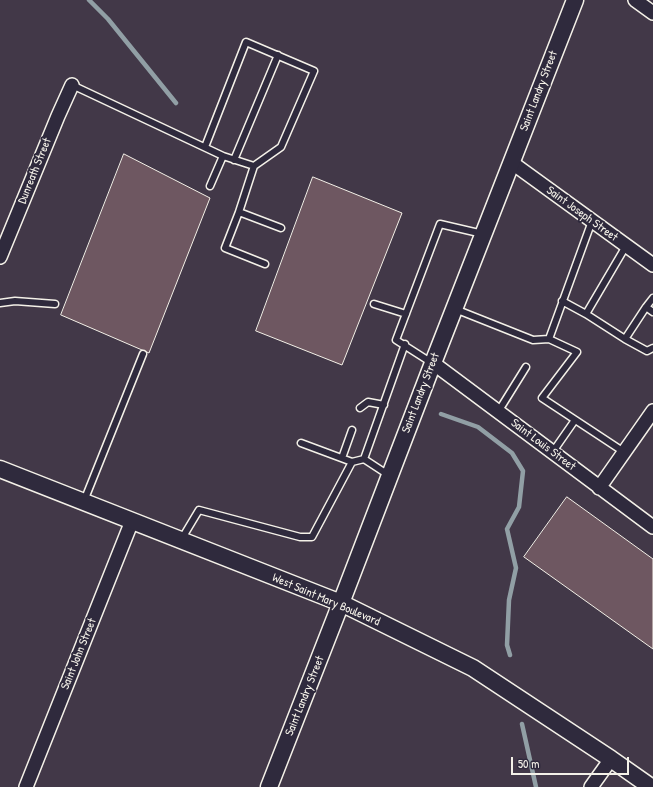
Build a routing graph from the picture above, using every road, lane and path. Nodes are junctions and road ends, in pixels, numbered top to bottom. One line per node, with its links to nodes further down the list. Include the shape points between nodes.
1 (575, 0): 9 (street, Saint Landry Street)
2 (635, 0): 3 (street)
3 (653, 12)
4 (278, 55): 6 (lane, via 246,42); 8 (lane); 10 (lane, via 314,71 281,147)
5 (72, 85): 6 (lane); 17 (street, Dunreath Street)
6 (205, 147): 7 (lane)
7 (223, 156): 8 (lane); 11 (lane)
8 (234, 160): 10 (lane)
9 (512, 162): 13 (street, Saint Joseph Street); 15 (street, Saint Landry Street)
10 (254, 166): 12 (lane)
11 (210, 186)
12 (239, 212): 14 (lane); 18 (lane, via 225,248)
13 (592, 220): 16 (street, Saint Joseph Street); 21 (lane)
14 (281, 228)
15 (483, 234): 26 (street, Saint Landry Street); 28 (lane, via 440,224)
16 (626, 246): 19 (street, Saint Joseph Street); 29 (lane)
17 (0, 257)
18 (265, 264)
19 (653, 265)
20 (653, 298): 25 (lane)
21 (562, 301): 29 (lane); 31 (lane)
22 (0, 303): 23 (lane, via 15,301)
23 (55, 304)
24 (374, 304): 28 (lane)
25 (646, 307): 27 (lane); 30 (lane)
26 (454, 308): 31 (lane, via 533,340); 35 (street, Saint Landry Street)
27 (653, 312)
28 (406, 314): 32 (lane, via 396,340)
29 (586, 314): 30 (lane)
30 (625, 339): 33 (lane, via 647,352)
31 (549, 340): 41 (lane, via 577,352 542,398)
32 (405, 344): 35 (lane); 37 (lane)
33 (653, 348)
34 (142, 354): 52 (lane)
35 (433, 363): 40 (street, Saint Louis Street); 50 (street, Saint Landry Street)
36 (526, 367): 40 (lane)
37 (384, 405): 38 (lane, via 368,402); 47 (lane)
38 (360, 408)
39 (653, 410): 44 (street)
40 (498, 412): 45 (street, Saint Louis Street)
41 (575, 420): 44 (lane); 45 (lane)
42 (352, 430): 46 (lane)
43 (301, 443): 46 (lane)
44 (624, 452): 51 (street)
45 (552, 453): 51 (street, Saint Louis Street)
46 (342, 458): 48 (lane)
47 (364, 459): 48 (lane); 50 (lane)
48 (352, 462): 55 (lane, via 312,537 300,537 199,510)
49 (0, 469): 52 (street, West Saint Mary Boulevard)
50 (390, 476): 56 (street, Saint Landry Street)
51 (599, 488): 54 (street, Saint Louis Street)
52 (84, 502): 53 (street, West Saint Mary Boulevard)
53 (132, 521): 55 (street, West Saint Mary Boulevard); 58 (street, Saint John Street)
54 (653, 527)
55 (181, 540): 56 (street, West Saint Mary Boulevard)
56 (341, 603): 57 (street, West Saint Mary Boulevard, via 473,668); 59 (street, Saint Landry Street)
57 (611, 759): 60 (street); 61 (street, West Saint Mary Boulevard)
58 (26, 787)
59 (269, 787)
60 (591, 787)
61 (651, 787)

